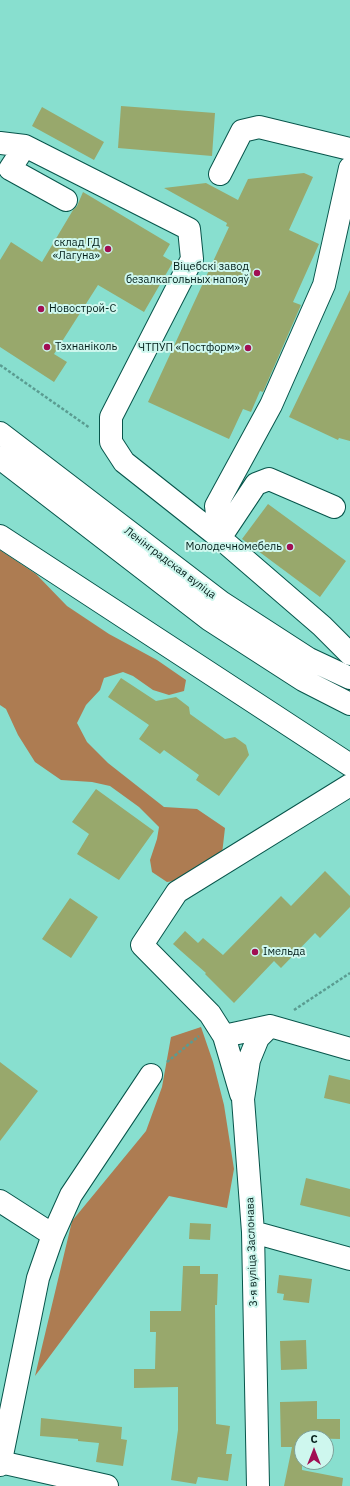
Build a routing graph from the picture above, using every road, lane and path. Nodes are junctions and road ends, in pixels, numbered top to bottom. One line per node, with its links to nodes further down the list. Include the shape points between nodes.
1 (0, 143): 2 (main road)
2 (25, 146): 6 (main road, via 10,169); 9 (main road, via 189,229 192,258 111,417)
3 (350, 149): 5 (main road, via 259,127 242,131)
4 (350, 168): 13 (main road, via 324,285 271,406 216,506)
5 (220, 174)
6 (66, 200)
7 (0, 365): 9 (path)
8 (0, 433): 15 (main road, Ленінградская вуліца, via 221,602 309,659)
9 (111, 442): 13 (main road, via 124,462)
10 (0, 458): 16 (main road, Ленінградская вуліца, via 210,620 303,680)
11 (334, 507): 13 (main road, via 268,479 256,484)
12 (0, 536): 17 (main road)
13 (220, 538): 14 (main road, via 322,626)
14 (350, 654)
15 (350, 678)
16 (350, 704)
17 (350, 765)
18 (350, 785): 21 (main road, via 177,892 142,945 210,1014)
19 (350, 973): 20 (path)
20 (270, 1026): 21 (main road); 22 (main road); 24 (main road, 3-я вуліца Заслонава, via 258,1038 249,1060)
21 (220, 1030): 23 (path); 24 (main road)
22 (350, 1049)
23 (151, 1075): 27 (main road, via 71,1195)
24 (242, 1099): 26 (main road, 3-я вуліца Заслонава)
25 (0, 1201): 27 (main road)
26 (253, 1232): 28 (main road); 32 (main road, 3-я вуліца Заслонава)
27 (53, 1235): 29 (main road, via 38,1278)
28 (350, 1259)
29 (0, 1462): 30 (main road); 31 (main road)
30 (0, 1465)
31 (107, 1486)
32 (258, 1486)

